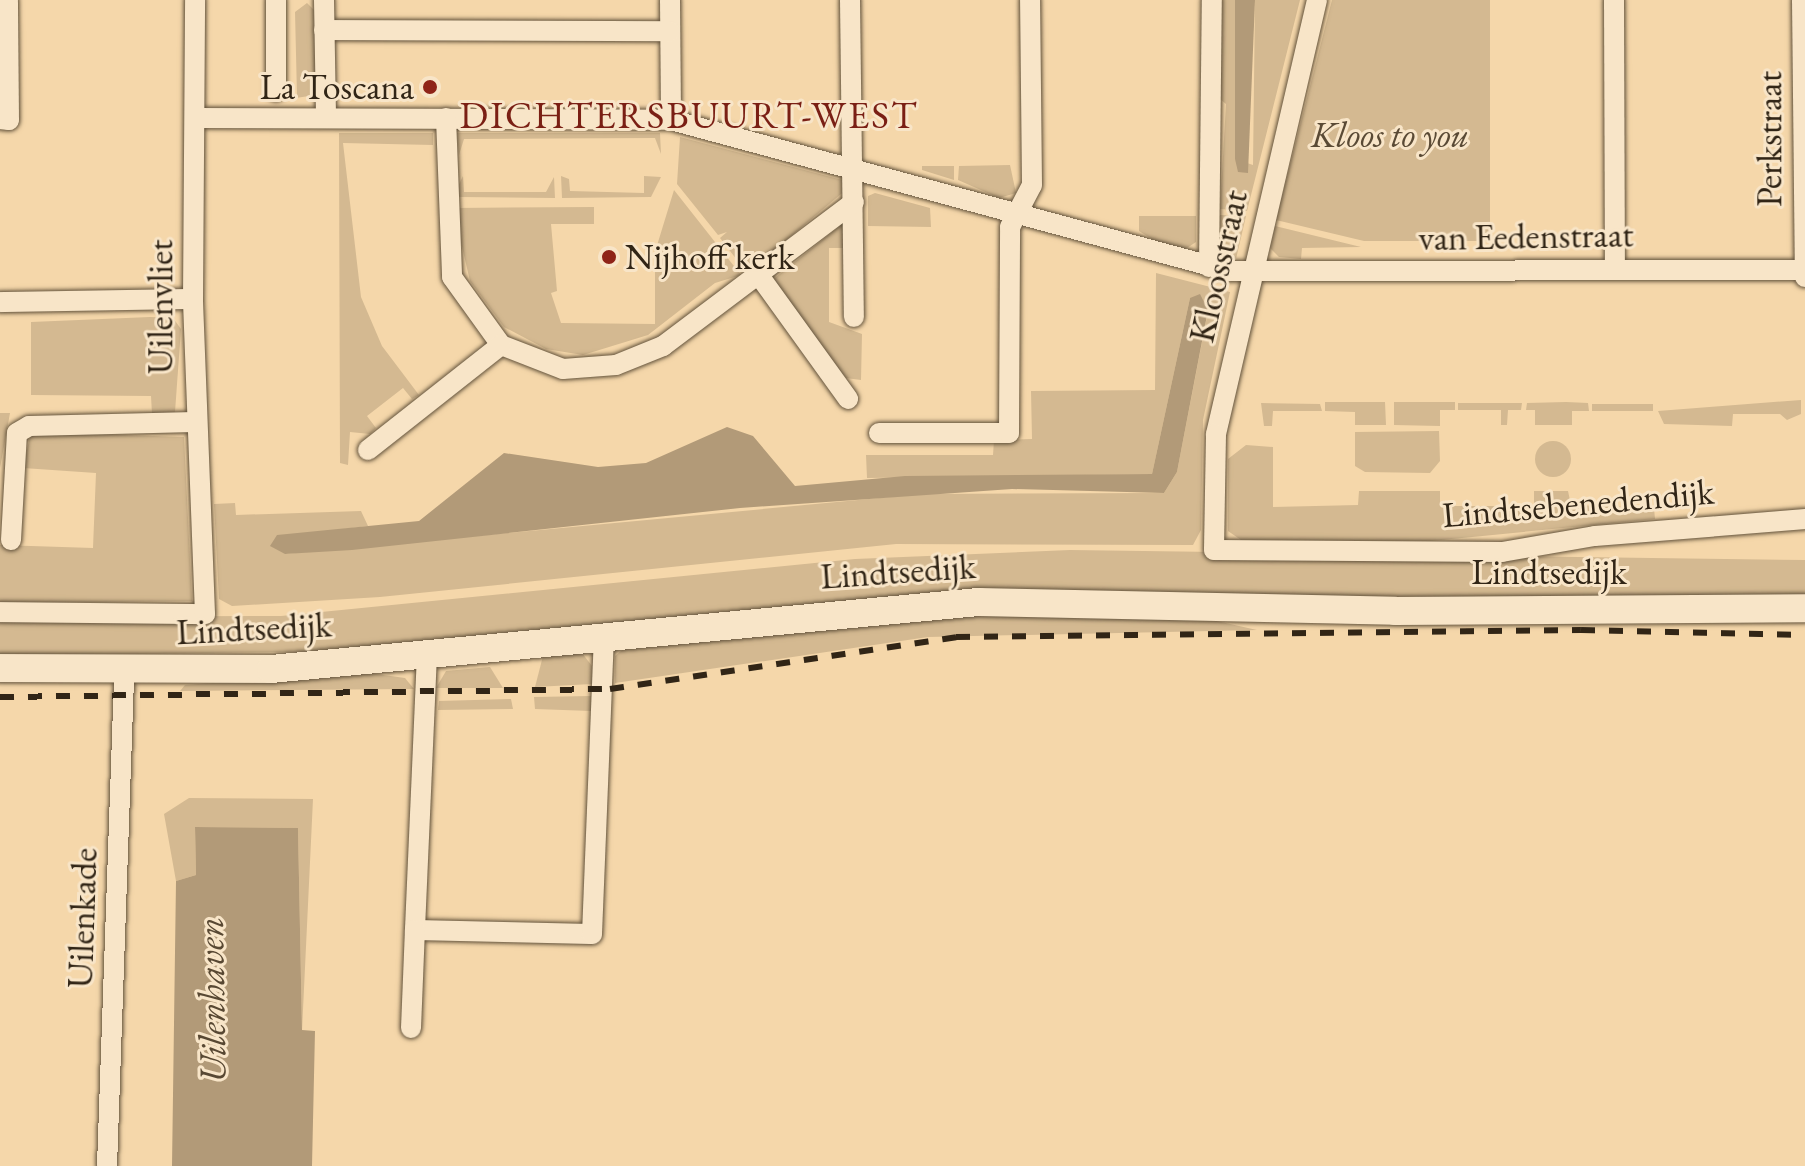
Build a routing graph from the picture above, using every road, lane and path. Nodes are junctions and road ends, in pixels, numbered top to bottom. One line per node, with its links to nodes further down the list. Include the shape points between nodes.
1 (8, 0): 14 (street)
2 (195, 0): 16 (street, Uilenvliet)
3 (276, 0): 15 (street)
4 (324, 0): 12 (street)
5 (670, 0): 13 (street)
6 (850, 0): 21 (street)
7 (1030, 0): 23 (street, via 1032,185)
8 (1212, 0): 24 (street)
9 (1317, 0): 26 (street, Kloosstraat)
10 (1614, 0): 25 (street)
11 (1802, 0): 28 (street, Perkstraat)
12 (324, 30): 13 (street); 17 (street)
13 (670, 31): 20 (street)
14 (4, 39): 19 (street)
15 (276, 91)
16 (195, 118): 17 (street, van Eedenstraat); 29 (street, Uilenvliet)
17 (326, 118): 18 (street, van Eedenstraat)
18 (446, 118): 20 (street, van Eedenstraat); 32 (street, via 446,254 471,312)
19 (4, 120)
20 (671, 120): 21 (street, van Eedenstraat)
21 (850, 167): 22 (street); 23 (street, van Eedenstraat)
22 (854, 202): 27 (street); 31 (street)
23 (1015, 211): 24 (street, van Eedenstraat); 35 (street, via 1009,433)
24 (1209, 267): 26 (street, van Eedenstraat)
25 (1615, 268): 26 (street, van Eedenstraat); 28 (street, van Eedenstraat)
26 (1249, 273): 39 (street, Kloosstraat, via 1216,434)
27 (758, 274): 32 (street, via 663,346 616,365 563,369); 33 (street)
28 (1804, 274)
29 (193, 299): 30 (street); 34 (street, Uilenvliet)
30 (0, 302)
31 (854, 317)
32 (501, 345): 36 (street)
33 (848, 399)
34 (195, 422): 38 (street, via 29,426 17,433); 41 (street, Uilenvliet, via 205,614)
35 (879, 433)
36 (368, 450)
37 (1805, 519): 39 (street, Lindtsebenedendijk, via 1595,536 1502,552)
38 (11, 540)
39 (1214, 550)
40 (1805, 608): 42 (main road, Lindtsedijk, via 1395,611 979,602)
41 (0, 612)
42 (604, 636): 43 (main road, Lindtsedijk); 46 (street, via 592,934)
43 (427, 654): 45 (main road, Lindtsedijk); 46 (street)
44 (0, 668): 45 (main road, Lindtsedijk)
45 (124, 672): 48 (street, Uilenkade)
46 (415, 930): 47 (street)
47 (411, 1028)
48 (107, 1166)

